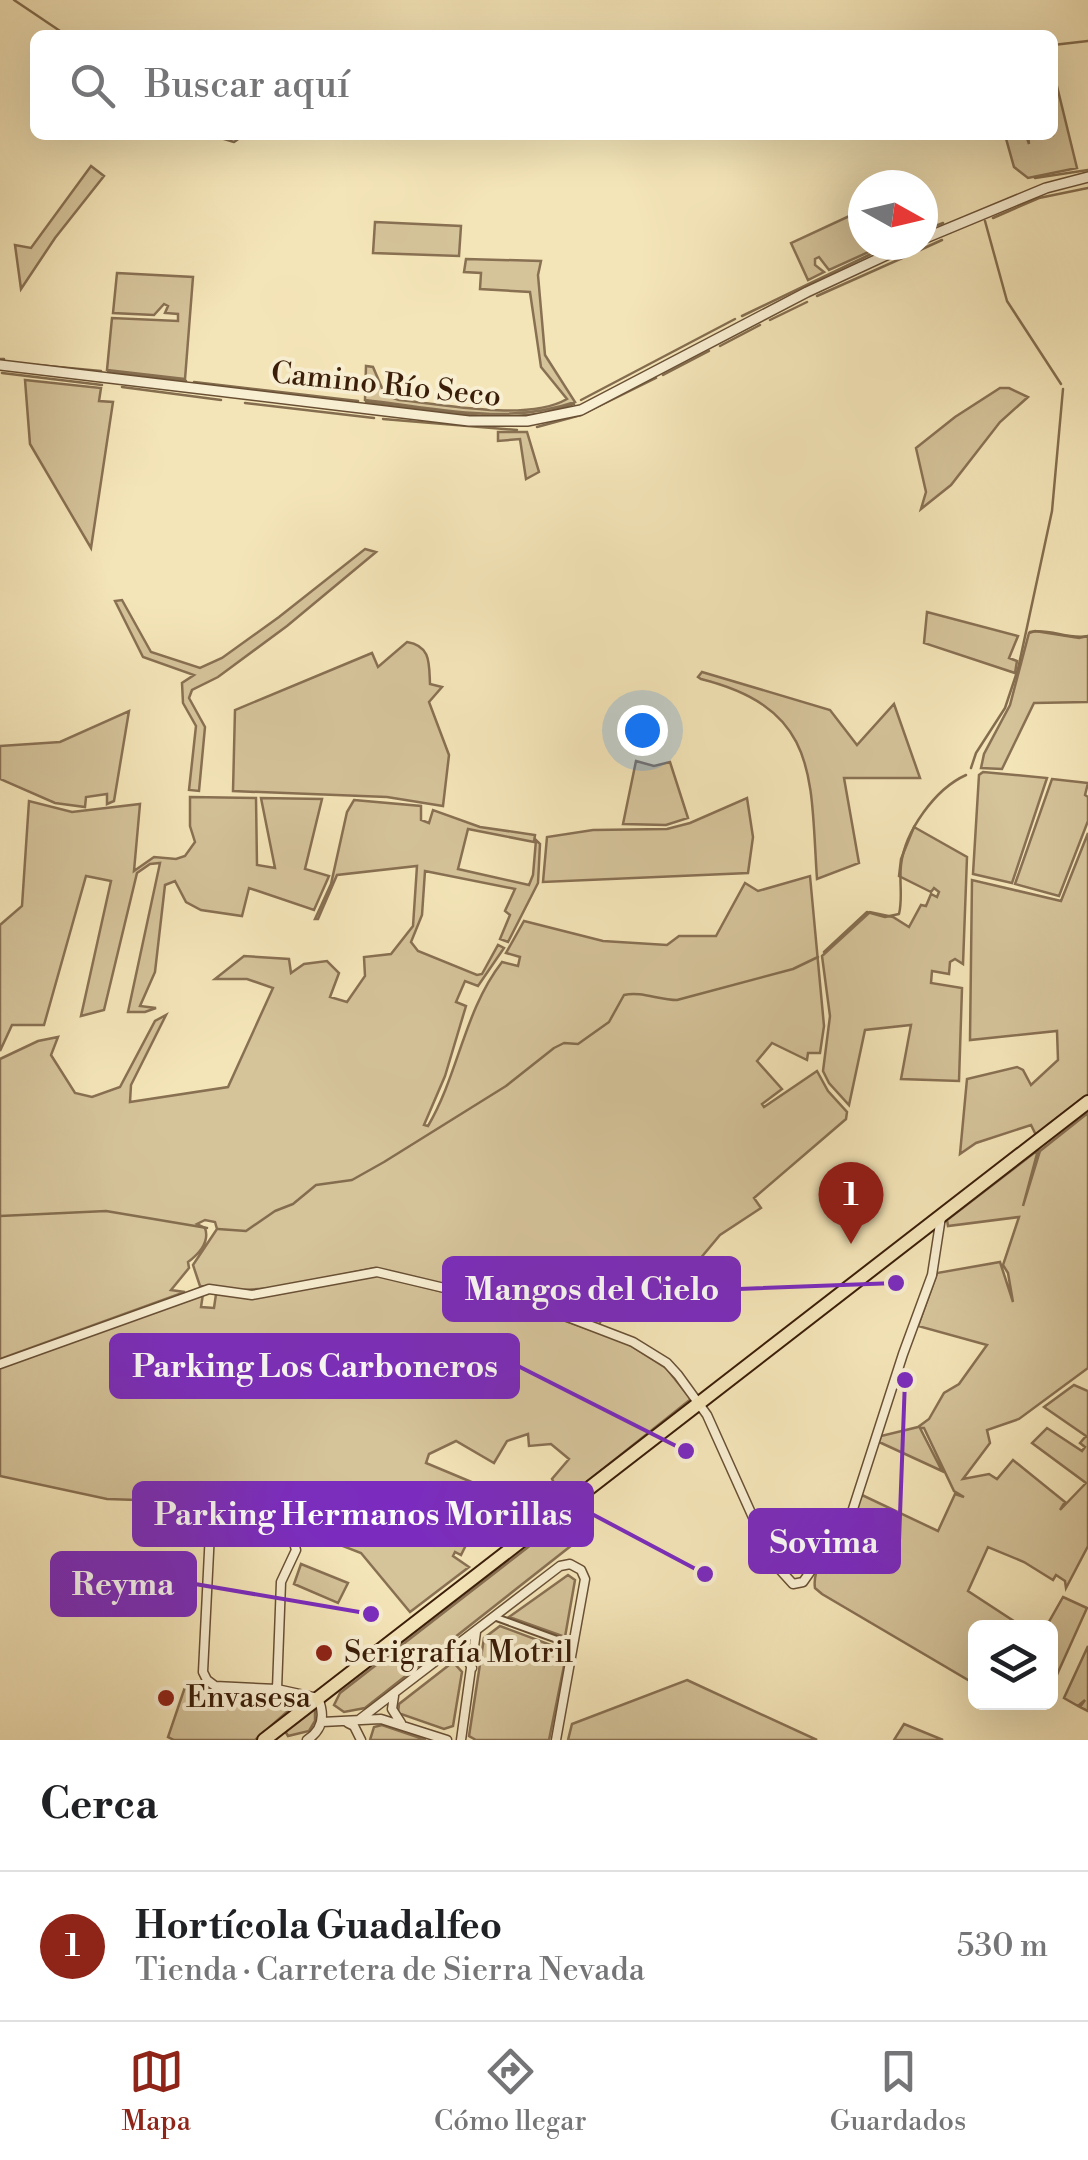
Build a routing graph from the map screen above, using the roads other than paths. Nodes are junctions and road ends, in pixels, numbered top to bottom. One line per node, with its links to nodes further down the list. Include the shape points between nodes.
1 (1088, 177): 2 (street)
2 (938, 232)
3 (876, 260): 4 (street, Camino Río Seco, via 604,399 546,419 468,422)
4 (0, 364)
5 (1088, 1102): 6 (highway)
6 (941, 1217): 8 (highway); 8 (street, via 932,1275 852,1512 804,1582 793,1584 774,1562)
7 (0, 1364): 8 (street, via 209,1289 252,1295 377,1272 457,1290 496,1311 560,1314 614,1333 667,1363)
8 (699, 1404): 16 (highway)
9 (496, 1617): 10 (street); 11 (street); 11 (street, via 560,1566 577,1566 585,1579)
10 (476, 1632): 12 (street); 13 (street)
11 (574, 1646): 26 (street)
12 (450, 1651): 13 (street, via 466,1657); 15 (street)
13 (472, 1668): 25 (street)
14 (277, 1689): 14 (street, via 282,1582 296,1550 292,1536 231,1510 211,1512 204,1672 215,1686); 16 (street)
15 (394, 1696): 17 (street); 20 (street, via 392,1710)
16 (318, 1698): 18 (street); 21 (highway)
17 (360, 1719): 19 (street); 20 (street)
18 (322, 1722): 19 (street); 22 (street)
19 (344, 1722): 23 (street)
20 (402, 1724): 24 (street)
21 (272, 1739)
22 (307, 1740)
23 (361, 1740)
24 (447, 1740)
25 (461, 1740)
26 (556, 1740)

